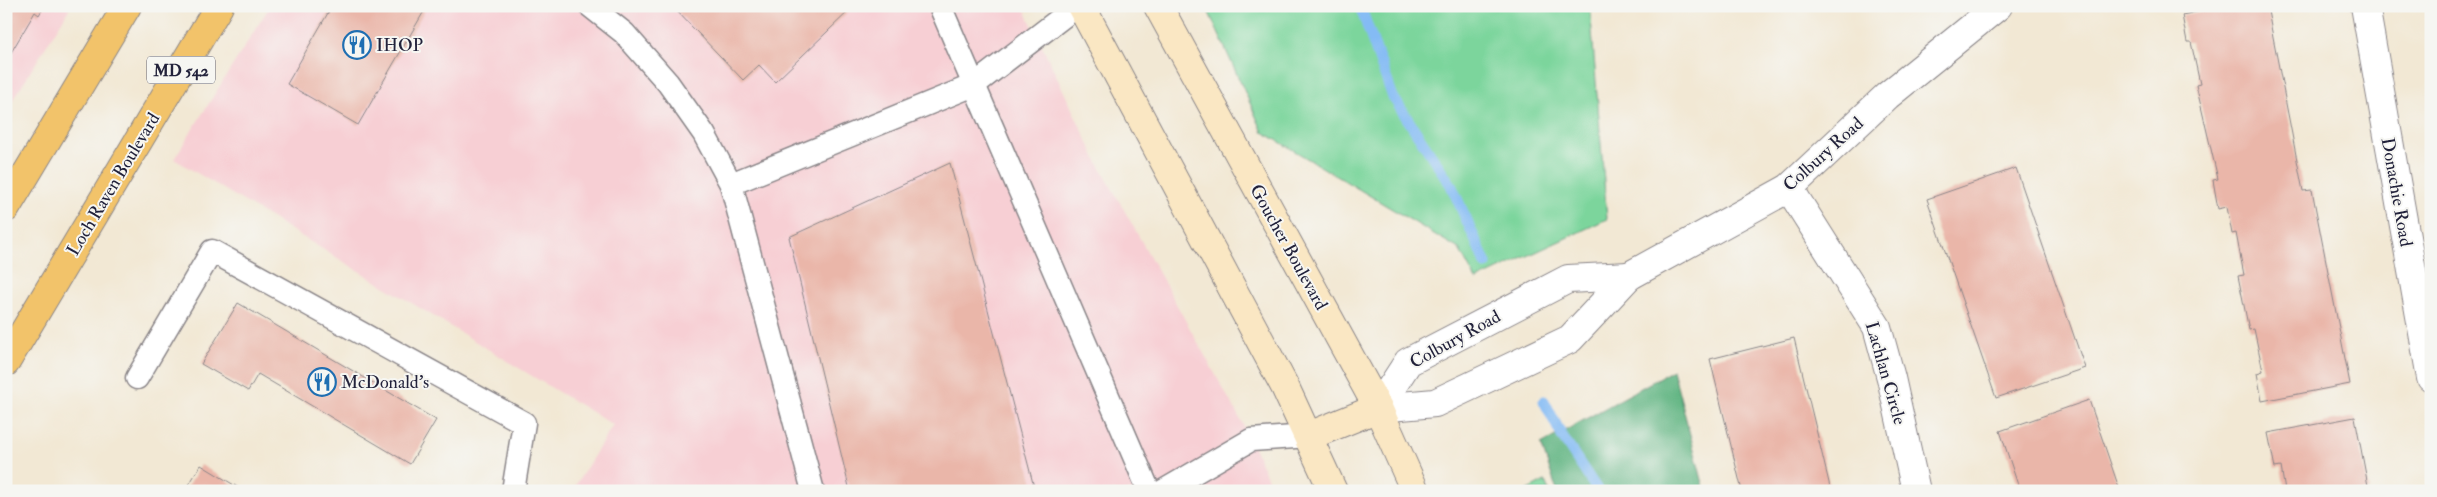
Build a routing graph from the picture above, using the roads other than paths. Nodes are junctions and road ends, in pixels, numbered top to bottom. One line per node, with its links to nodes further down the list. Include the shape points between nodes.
1 (127, 6): 12 (main road)
2 (219, 6): 14 (main road, Loch Raven Boulevard / MD 542)
3 (590, 6): 10 (lane, via 624,32 668,83 704,134)
4 (940, 6): 9 (lane)
5 (1079, 6): 9 (lane); 18 (main road)
6 (1158, 6): 17 (main road, Goucher Boulevard)
7 (1998, 6): 11 (street, Colbury Road, via 1887,96)
8 (2364, 6): 16 (street, Donachie Road)
9 (974, 85): 10 (lane); 21 (lane)
10 (731, 184): 20 (lane)
11 (1789, 188): 13 (street, Colbury Road); 25 (street, Lachlan Circle, via 1876,327)
12 (6, 208)
13 (1629, 276): 17 (street, Colbury Road, via 1570,338 1556,346 1435,403); 17 (street, Colbury Road, via 1568,279 1408,362)
14 (6, 362)
15 (137, 378): 19 (lane, via 212,250 524,422)
16 (2431, 378)
17 (1378, 408): 18 (main road); 24 (main road, Goucher Boulevard)
18 (1309, 436): 22 (lane, via 1251,440); 23 (main road)
19 (513, 491)
20 (813, 491)
21 (1149, 491)
22 (1164, 491)
23 (1333, 491)
24 (1415, 491)
25 (1916, 491)

